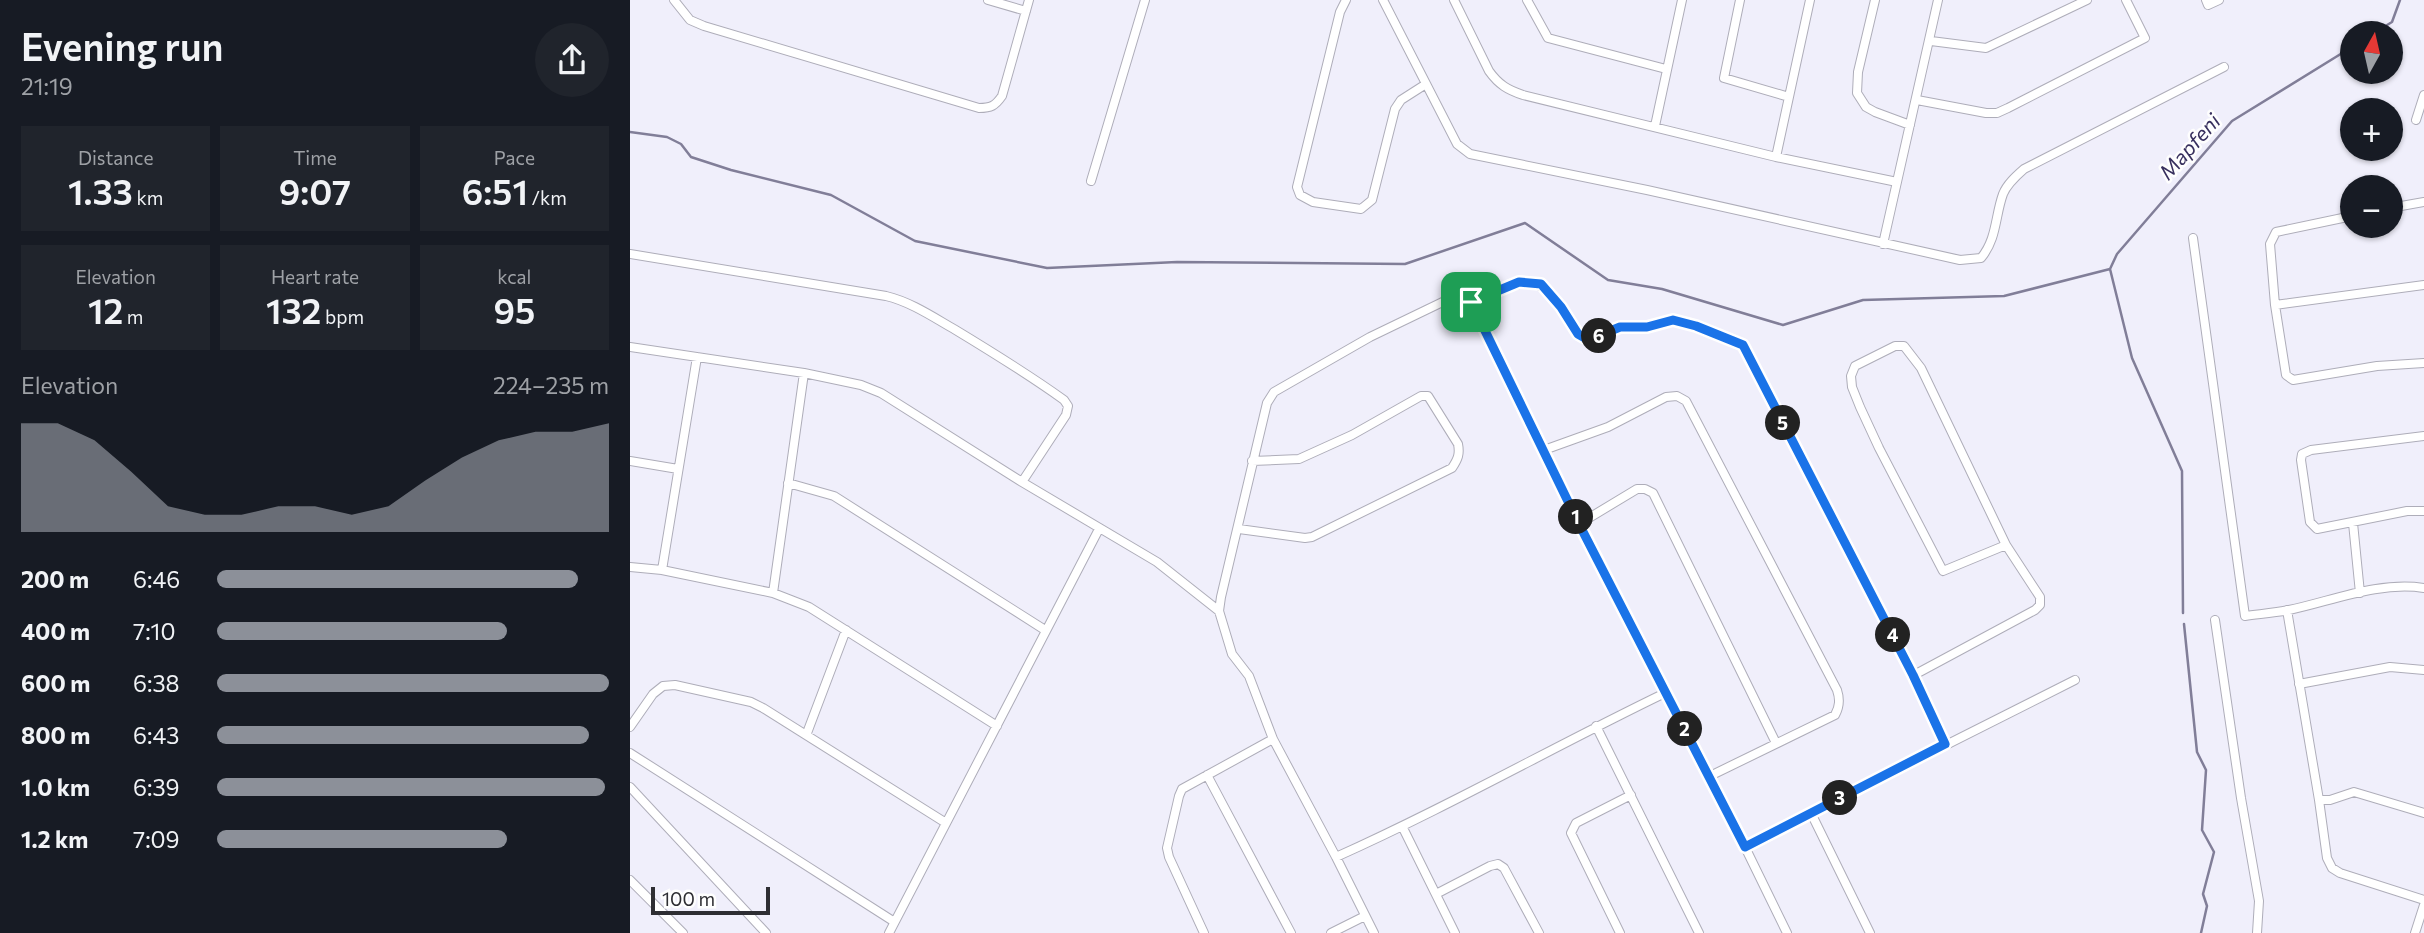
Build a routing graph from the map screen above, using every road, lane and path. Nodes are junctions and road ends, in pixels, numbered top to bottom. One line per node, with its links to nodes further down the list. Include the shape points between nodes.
1 (674, 0): 18 (street, via 690,20 704,26 979,108 996,105 1002,96)
2 (988, 0): 18 (street)
3 (1029, 0): 18 (street)
4 (1145, 0): 30 (street)
5 (1346, 0): 22 (street, via 1297,187 1300,195 1337,206 1368,206 1395,109)
6 (1383, 0): 22 (street)
7 (1454, 0): 28 (street, via 1489,71 1506,89)
8 (1527, 0): 21 (street, via 1548,38)
9 (1682, 0): 21 (street)
10 (1741, 0): 24 (street, via 1724,78)
11 (1810, 0): 24 (street)
12 (1875, 0): 27 (street, via 1857,93 1875,112)
13 (1938, 0): 19 (street)
14 (2087, 0): 19 (street, via 1986,48)
15 (2126, 0): 25 (street, via 2145,38 2008,108 1986,113)
16 (2206, 0): 17 (street, via 2208,5)
17 (2219, 0)
18 (1026, 11)
19 (1931, 41): 25 (street)
20 (2224, 67): 36 (street, via 2024,169 2003,193 1993,236 1982,258 1960,260)
21 (1666, 69): 28 (street)
22 (1426, 84): 36 (street, via 1457,144 1470,154)
23 (2424, 95): 26 (street)
24 (1789, 97): 29 (street)
25 (1917, 100): 27 (street)
26 (2416, 120)
27 (1910, 125): 31 (street)
28 (1655, 126): 29 (street)
29 (1776, 157): 31 (street)
30 (1091, 181)
31 (1897, 183): 36 (street)
32 (2424, 202): 33 (street)
33 (2403, 206)
34 (2340, 219): 40 (street, via 2276,232 2270,244)
35 (2193, 238): 63 (street, via 2245,616)
36 (1883, 244)
37 (630, 254): 50 (street, via 886,296 938,320 1018,367 1068,406)
38 (2424, 285): 40 (street)
39 (1471, 302): 46 (street); 48 (street, via 1455,296 1370,337 1274,392); 69 (street, via 1519,282 1533,282 1550,293 1585,338 1620,327 1647,327 1673,320 1743,345)
40 (2275, 305): 43 (street, via 2286,375 2293,380)
41 (630, 347): 42 (street)
42 (697, 357): 44 (street); 49 (street)
43 (2424, 363)
44 (804, 373): 50 (street, via 881,393); 51 (street)
45 (2424, 436): 53 (street, via 2302,454 2312,526 2323,529)
46 (1544, 450): 54 (street); 78 (street, via 1608,427 1666,397 1686,401 1840,698 1835,715)
47 (630, 461): 49 (street)
48 (1252, 461): 56 (street); 56 (street, via 1299,459 1421,396 1428,396 1459,452 1452,468 1312,537)
49 (678, 469): 59 (street)
50 (1022, 482): 55 (street)
51 (788, 483): 61 (street); 67 (street, via 834,496)
52 (2424, 511): 53 (street)
53 (2353, 523): 62 (street)
54 (1579, 524): 72 (street); 78 (street, via 1637,489 1653,494)
55 (1099, 529): 64 (street, via 1157,562); 67 (street)
56 (1239, 529): 64 (street)
57 (2006, 545): 57 (street, via 1912,354 1904,346 1895,346 1855,366 1852,387 1860,407 1943,570); 69 (street, via 2036,589 2040,605)
58 (630, 567): 59 (street)
59 (662, 570): 61 (street)
60 (2424, 588): 62 (street, via 2407,585)
61 (773, 593): 66 (street, via 809,607)
62 (2360, 593): 63 (street)
63 (2287, 610): 71 (street)
64 (1219, 611): 77 (street, via 1232,654 1249,676)
65 (2215, 620): 110 (street, via 2259,901)
66 (846, 630): 73 (street); 76 (street)
67 (1045, 630): 73 (street)
68 (2424, 670): 71 (street, via 2390,667)
69 (1913, 675): 79 (street)
70 (2075, 680): 79 (street)
71 (2299, 684): 85 (street)
72 (1665, 693): 74 (street); 82 (street)
73 (997, 726): 88 (street)
74 (1596, 726): 84 (street); 89 (street)
75 (630, 727): 76 (street, via 653,694 663,686 675,685 751,702)
76 (807, 733): 88 (street)
77 (1273, 739): 81 (street); 91 (street)
78 (1776, 743): 82 (street)
79 (1945, 744): 86 (street)
80 (630, 753): 96 (street)
81 (1207, 775): 101 (street, via 1182,789 1167,848); 102 (street)
82 (1710, 776): 90 (street)
83 (630, 787): 99 (street)
84 (1631, 795): 107 (street, via 1576,823 1571,833); 108 (street)
85 (2319, 800): 87 (street, via 2354,792); 94 (street, via 2332,867)
86 (1811, 813): 90 (street); 109 (street)
87 (2424, 813)
88 (946, 824): 96 (street)
89 (1402, 828): 91 (street); 93 (street)
90 (1745, 847): 97 (street)
91 (1336, 857): 95 (street)
92 (630, 880): 98 (street)
93 (1436, 894): 105 (street); 106 (street, via 1498,864)
94 (2424, 903): 111 (street)
95 (1365, 916): 103 (street); 104 (street)
96 (893, 921): 100 (street)
97 (1783, 932)
98 (683, 933)
99 (766, 933)
100 (889, 933)
101 (1204, 933)
102 (1291, 933)
103 (1331, 933)
104 (1374, 933)
105 (1455, 933)
106 (1539, 933)
107 (1620, 933)
108 (1699, 933)
109 (1870, 933)
110 (2258, 933)
111 (2415, 933)

